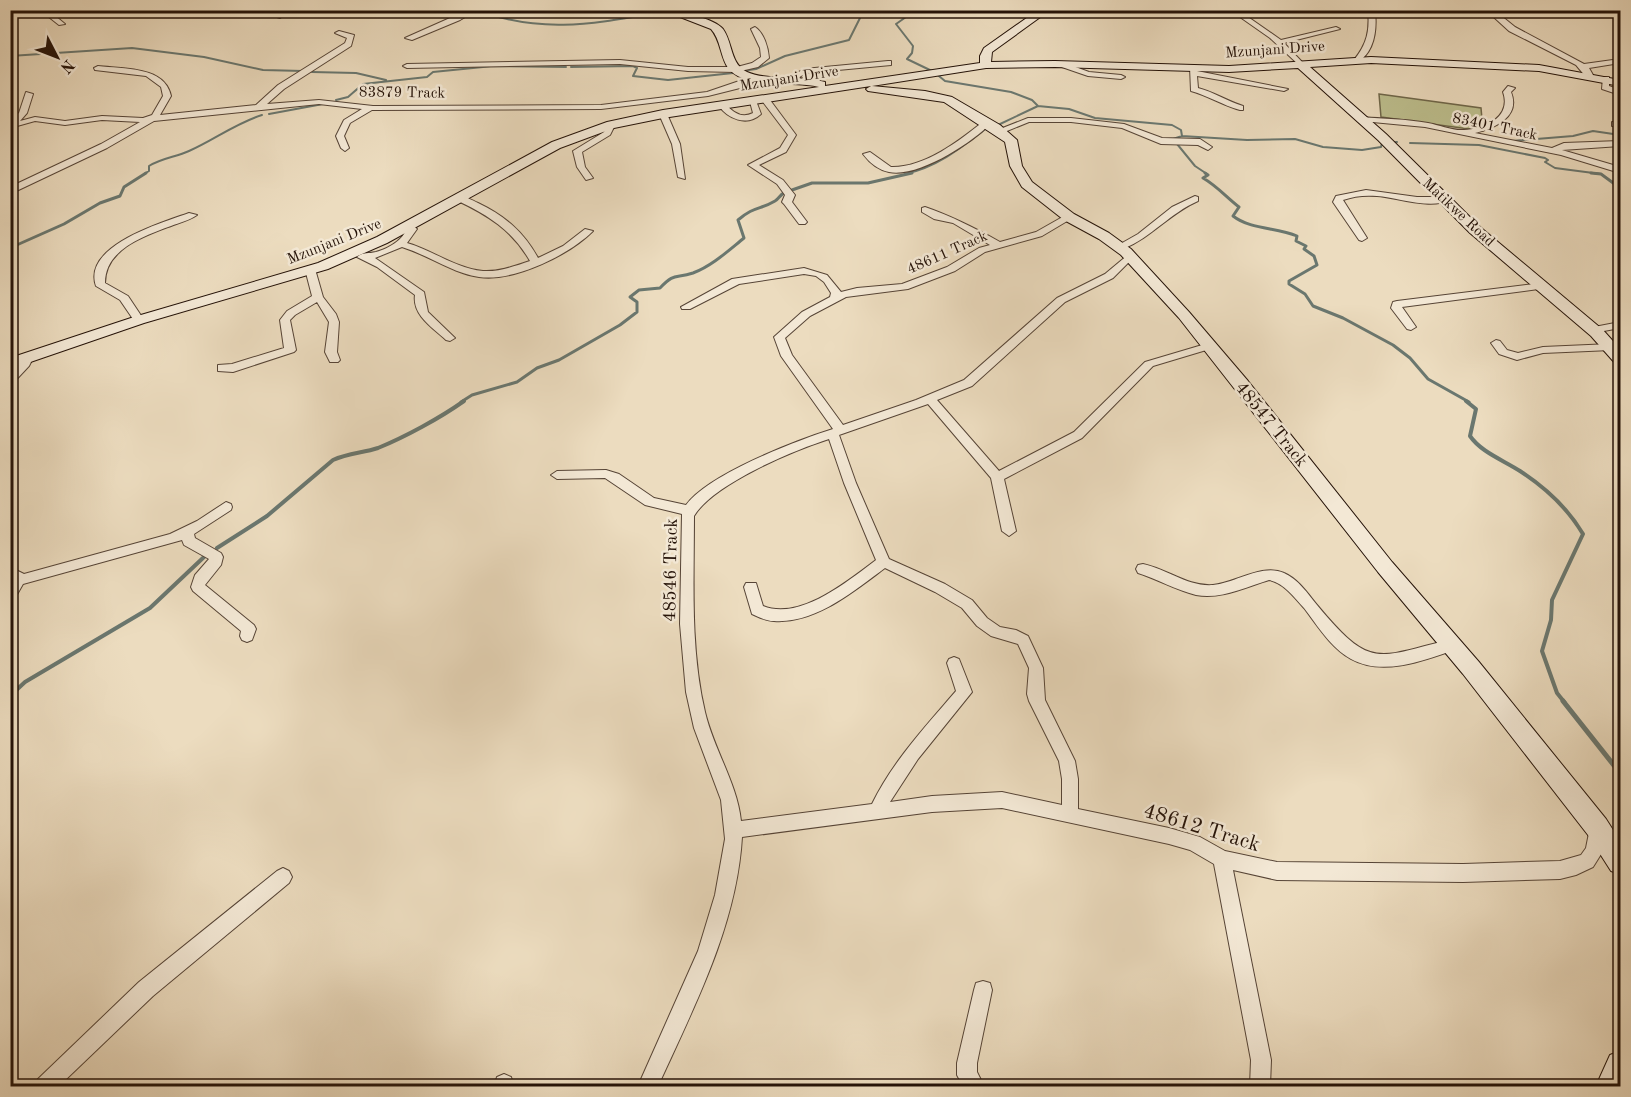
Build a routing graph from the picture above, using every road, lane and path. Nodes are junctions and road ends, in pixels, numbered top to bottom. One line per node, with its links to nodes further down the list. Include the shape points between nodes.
1 (43, 10): 10 (street)
2 (258, 10): 9 (street)
3 (474, 10): 14 (street)
4 (667, 10): 24 (street, via 719,30)
5 (1045, 10): 21 (street, via 988,50)
6 (1233, 10): 15 (street)
7 (1371, 10): 16 (street, via 1374,32)
8 (1489, 10): 25 (street, via 1512,29)
9 (280, 16)
10 (61, 24)
11 (755, 28): 24 (street, via 765,58)
12 (1336, 29): 15 (street)
13 (339, 33): 39 (street, via 349,35 351,40 339,52 282,87)
14 (409, 38)
15 (1280, 42): 20 (street)
16 (1358, 60): 20 (street, Mzunjani Drive); 25 (street, Mzunjani Drive)
17 (1620, 61): 25 (street)
18 (888, 63): 29 (street, via 804,71)
19 (1062, 64): 21 (street, Mzunjani Drive); 26 (street, Mzunjani Drive); 27 (street, via 1088,74)
20 (1300, 64): 26 (street, Mzunjani Drive); 44 (street, Matikwe Road)
21 (986, 65): 32 (street, Mzunjani Drive)
22 (407, 66): 24 (street, via 622,63)
23 (98, 68): 43 (street, via 148,74 161,81 167,96)
24 (736, 69): 28 (street)
25 (1586, 70): 30 (street, Mzunjani Drive)
26 (1193, 71): 35 (street); 41 (street, via 1195,90)
27 (1121, 77)
28 (757, 78): 29 (street); 40 (street, 83879 Track, via 708,94 624,105)
29 (790, 79): 33 (street)
30 (1606, 79): 31 (street, Mzunjani Drive); 36 (street, via 1605,87)
31 (1620, 82)
32 (858, 83): 33 (street, Mzunjani Drive); 47 (street, 48547 Track, via 874,89 939,96)
33 (829, 88): 38 (street, Mzunjani Drive)
34 (1511, 88): 48 (street, via 1507,92 1510,106 1501,120 1491,127)
35 (1284, 89)
36 (1620, 93)
37 (29, 94): 45 (street, via 23,116)
38 (758, 99): 42 (street, Mzunjani Drive); 64 (street, via 792,135 781,152 752,165 786,187 790,195 787,202)
39 (258, 108): 40 (street, 83879 Track, via 325,101); 43 (street, 83879 Track)
40 (370, 108): 51 (street, via 345,126 340,136)
41 (1240, 108)
42 (663, 114): 46 (street, Mzunjani Drive); 55 (street, via 676,144)
43 (151, 119): 45 (street, 83879 Track, via 102,118 65,123 39,119); 57 (street)
44 (1362, 119): 48 (street, 83401 Track); 60 (street, Matikwe Road)
45 (10, 125)
46 (610, 125): 56 (street, via 607,133 577,151); 58 (street, Mzunjani Drive, via 556,145)
47 (993, 127): 50 (street, via 1028,120 1071,120 1130,128 1158,141 1200,142); 53 (street, via 901,170 886,169); 63 (street, 48547 Track, via 1011,140 1016,166 1027,184)
48 (1459, 132): 52 (street, 83401 Track)
49 (1620, 143): 52 (street, via 1564,147)
50 (1208, 147)
51 (345, 148)
52 (1554, 152): 54 (street, 83401 Track)
53 (867, 154)
54 (1620, 170)
55 (682, 177)
56 (589, 178)
57 (10, 190)
58 (459, 198): 65 (street, Mzunjani Drive); 73 (street, via 507,222 528,246)
59 (1195, 199): 70 (street, 48546 Track, via 1174,209)
60 (1443, 200): 67 (street, via 1428,202 1383,193 1339,198); 75 (street, Matikwe Road)
61 (925, 210): 69 (street, via 956,221)
62 (192, 215): 81 (street, via 144,233 101,264 100,284 124,298)
63 (1069, 217): 69 (street, 48611 Track, via 1039,234); 70 (street, 48547 Track)
64 (802, 222)
65 (410, 226): 68 (street, via 411,232); 71 (street, Mzunjani Drive)
66 (588, 231): 73 (street, via 567,248)
67 (1362, 238)
68 (401, 244): 72 (street, via 377,255); 73 (street, via 481,274 498,274)
69 (998, 245): 78 (street, 48611 Track, via 904,287 851,292)
70 (1124, 252): 87 (street, 48547 Track); 94 (street, 48546 Track, via 1109,276 1060,300 968,382)
71 (348, 256): 72 (street); 74 (street, Mzunjani Drive)
72 (364, 256): 76 (street)
73 (535, 261)
74 (310, 269): 77 (street); 81 (street, Mzunjani Drive)
75 (1542, 286): 83 (street, via 1397,304); 84 (street, Matikwe Road)
76 (420, 294): 79 (street); 85 (street, via 420,309)
77 (318, 297): 90 (street, via 334,322); 92 (street, via 285,320 290,350)
78 (835, 298): 80 (street, via 829,280 814,271 804,271 736,281); 95 (street, 48611 Track, via 806,314 779,340)
79 (429, 305)
80 (686, 307)
81 (139, 320): 89 (street, Mzunjani Drive)
82 (1620, 325): 84 (street)
83 (1410, 327)
84 (1593, 330): 88 (street, Matikwe Road)
85 (450, 338)
86 (1496, 343): 88 (street, via 1503,352 1517,357 1544,350)
87 (1209, 346): 97 (street, via 1149,364 1078,435); 108 (street, 48547 Track)
88 (1616, 352)
89 (27, 358): 91 (street, Mzunjani Drive); 93 (street)
90 (334, 360)
91 (10, 364)
92 (222, 368)
93 (10, 379)
94 (930, 399): 95 (street, 48546 Track); 97 (street)
95 (836, 432): 99 (street, 48546 Track, via 752,466 700,497); 102 (street, via 850,483)
96 (557, 475): 99 (street, via 599,472 615,477 650,502)
97 (996, 477): 100 (street)
98 (226, 507): 101 (street)
99 (690, 511): 113 (street, 48546 Track, via 690,672 698,716 726,792)
100 (1009, 531)
101 (187, 533): 104 (street, via 64,569); 107 (street, via 189,541 216,557 198,587 249,628)
102 (884, 562): 105 (street, via 833,598 783,615 768,616 757,610); 111 (street, via 940,588 973,609 996,632 1016,636 1027,645 1036,668 1037,701 1067,761)
103 (1143, 569): 108 (street, via 1206,591 1278,575 1348,649 1370,660 1389,660)
104 (15, 575): 106 (street)
105 (751, 587)
106 (10, 594)
107 (247, 636)
108 (1452, 645): 112 (street, 48547 Track)
109 (954, 663): 110 (street, via 964,692 912,754)
110 (878, 810): 111 (street, 48612 Track, via 1002,800); 113 (street, 48612 Track)
111 (1070, 815): 114 (street, 48612 Track, via 1194,843)
112 (1597, 827): 114 (street, 48612 Track, via 1594,851 1587,861 1560,870 1277,871); 115 (street, 48547 Track)
113 (734, 830): 120 (street, 48546 Track, via 719,919)
114 (1222, 859): 122 (street, via 1261,1060)
115 (1620, 862)
116 (283, 877): 119 (street, via 146,989)
117 (983, 990): 121 (street, via 967,1063)
118 (1620, 1065): 123 (street)
119 (45, 1086)
120 (648, 1086)
121 (974, 1086)
122 (1260, 1086)
123 (1610, 1086)

